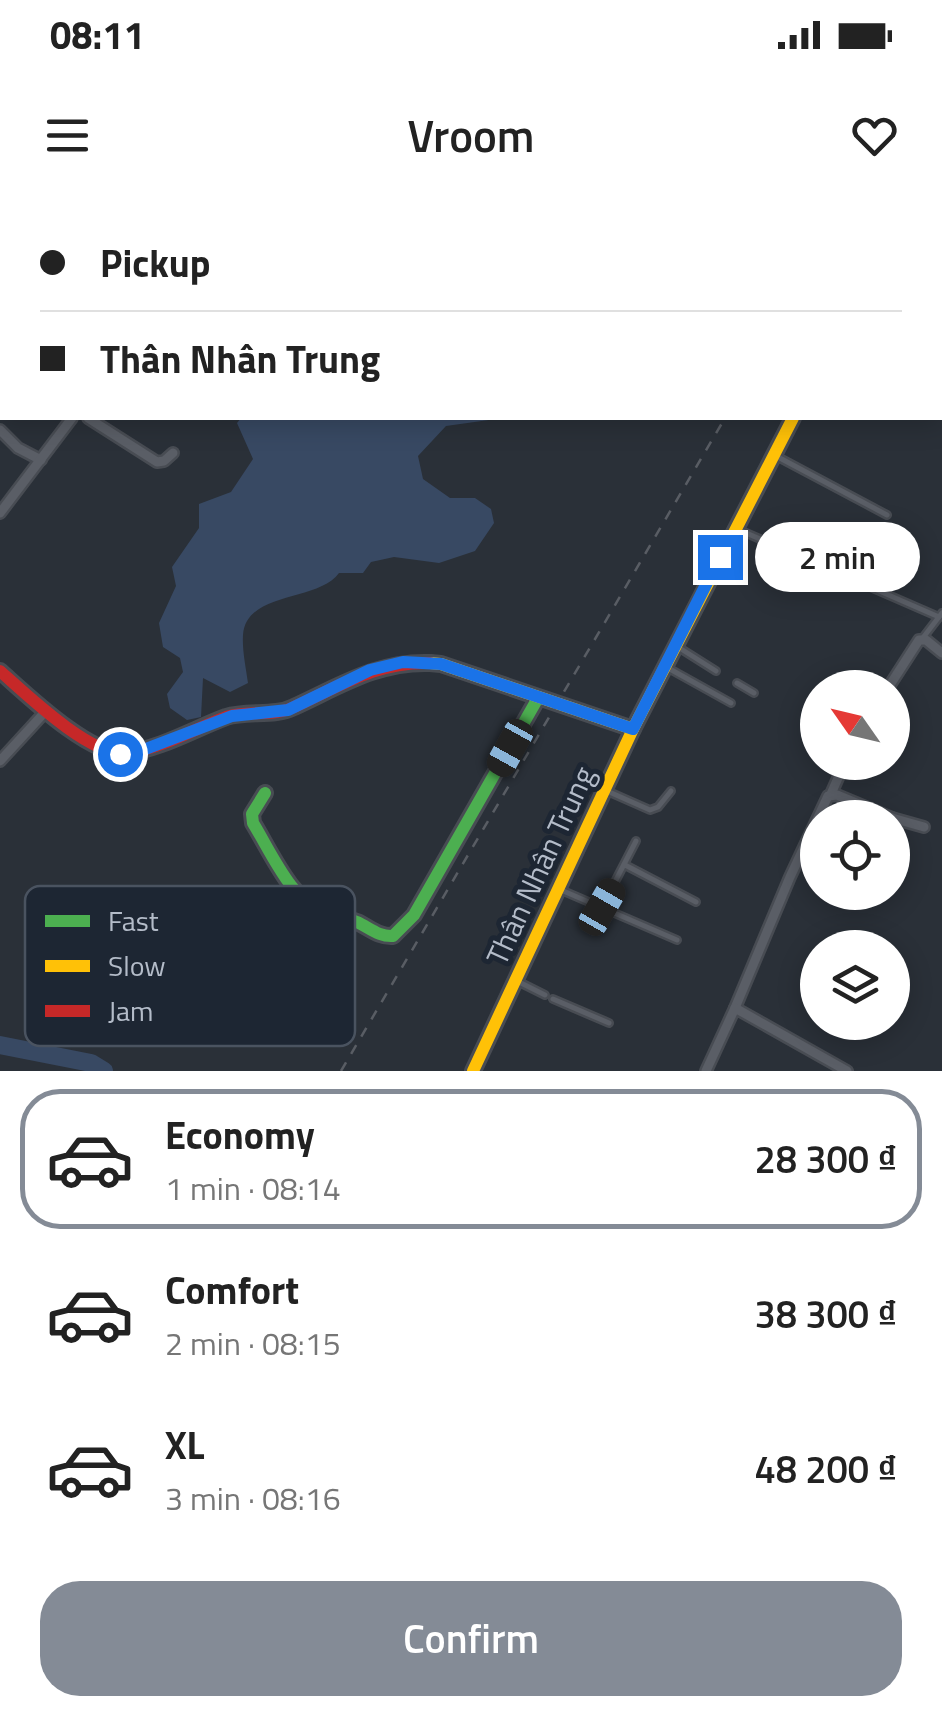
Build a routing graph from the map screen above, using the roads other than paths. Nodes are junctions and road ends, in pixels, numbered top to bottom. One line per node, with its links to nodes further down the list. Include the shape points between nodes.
1 (71, 420): 7 (street)
2 (91, 420): 5 (street, via 157,462)
3 (792, 420): 6 (street, Thân Nhân Trung)
4 (0, 430): 7 (street)
5 (173, 453)
6 (773, 455): 9 (lane); 10 (street, Thân Nhân Trung)
7 (41, 460): 8 (street)
8 (0, 513)
9 (887, 515)
10 (734, 528): 11 (lane); 13 (street, Thân Nhân Trung)
11 (940, 615): 12 (lane)
12 (922, 639): 14 (street); 16 (street)
13 (675, 646): 15 (street, Thân Nhân Trung); 17 (lane)
14 (942, 653)
15 (665, 666): 22 (lane); 24 (street, Thân Nhân Trung)
16 (900, 670)
17 (716, 671)
18 (0, 672): 23 (street)
19 (737, 683): 20 (lane)
20 (754, 693)
21 (538, 698): 23 (street, via 441,664 403,662 370,670 288,710 232,716 130,754 84,740); 24 (street); 40 (street, via 414,915 394,935 378,937)
22 (732, 703)
23 (45, 712): 25 (street)
24 (633, 729): 27 (street, Thân Nhân Trung)
25 (0, 761)
26 (837, 780): 30 (street)
27 (604, 790): 28 (lane, via 650,810); 37 (street, Thân Nhân Trung)
28 (671, 791)
29 (265, 793): 36 (street, via 253,823)
30 (831, 794): 31 (street); 45 (street)
31 (846, 800)
32 (910, 823): 33 (street)
33 (924, 827)
34 (636, 841): 35 (lane)
35 (626, 864): 38 (lane); 39 (lane)
36 (296, 886)
37 (558, 889): 39 (lane); 42 (street, Thân Nhân Trung)
38 (696, 902)
39 (602, 907): 41 (lane)
40 (355, 922)
41 (677, 940)
42 (514, 980): 43 (lane); 47 (street, Thân Nhân Trung)
43 (545, 995)
44 (553, 999): 46 (lane)
45 (735, 1008): 48 (street); 49 (street)
46 (610, 1023)
47 (473, 1071)
48 (706, 1071)
49 (847, 1071)

